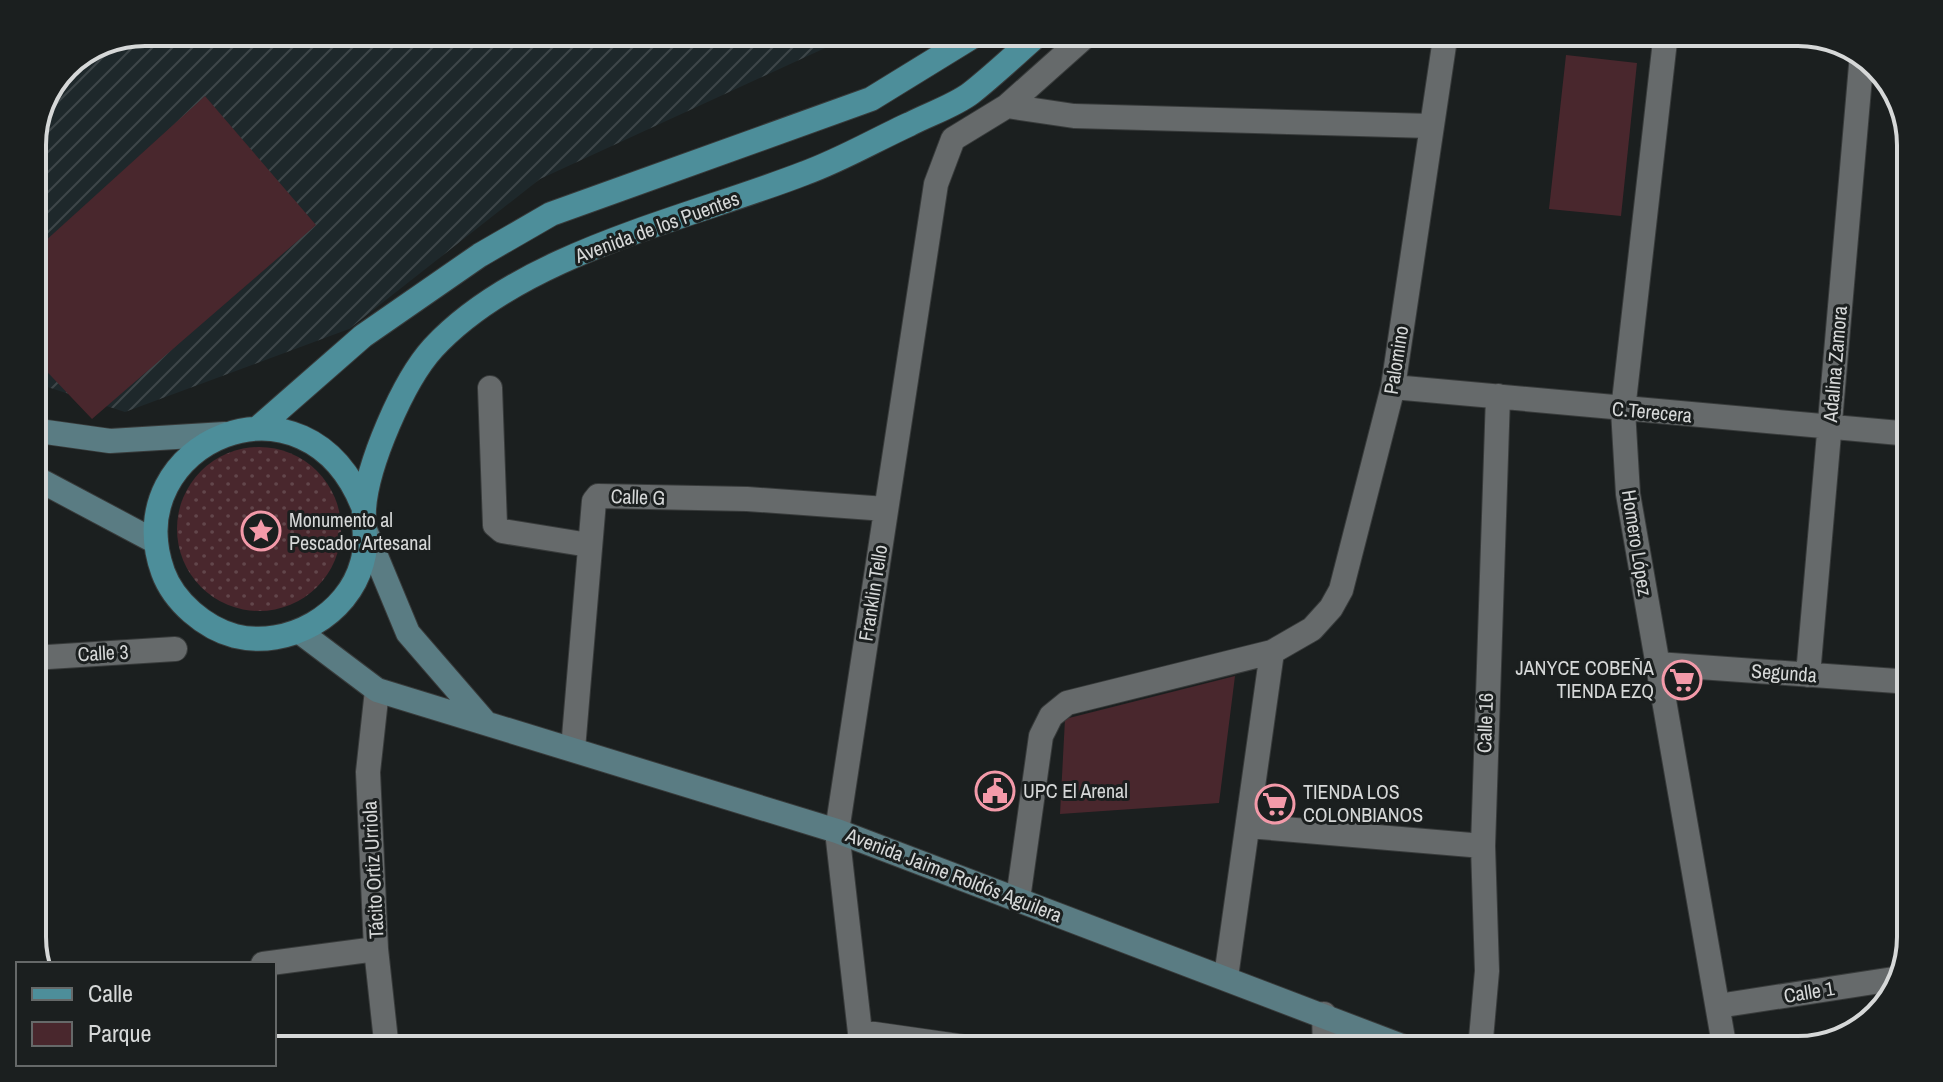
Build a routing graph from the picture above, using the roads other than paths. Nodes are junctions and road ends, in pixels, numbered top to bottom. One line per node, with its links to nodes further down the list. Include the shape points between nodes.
1 (957, 46): 13 (main road, via 871,99 551,214 480,255 363,336)
2 (1025, 46): 20 (main road, Avenida de los Puentes, via 968,96 809,172 586,251 499,295 432,349 404,390 381,443)
3 (1074, 46): 7 (street)
4 (1444, 46): 8 (street, Palomino)
5 (1664, 46): 12 (street, Homero López)
6 (1861, 68): 14 (street, Adalina Zamora)
7 (1007, 106): 8 (street, via 1074,116); 19 (street, Franklin Tello, via 953,139 936,184)
8 (1430, 126): 9 (street, Palomino)
9 (1393, 387): 11 (street, C.Terecera); 25 (street, Palomino, via 1341,590 1312,629)
10 (490, 388): 22 (street, via 495,525 502,531)
11 (1498, 396): 12 (street, C.Terecera); 35 (street, Calle 16)
12 (1623, 410): 14 (street, C.Terecera); 27 (street, Homero López, via 1628,494)
13 (259, 427): 17 (main road); 20 (main road, via 314,441 336,459 354,482)
14 (1829, 428): 16 (street, C.Terecera); 28 (street, Adalina Zamora)
15 (46, 432): 17 (street, via 110,441)
16 (1897, 433)
17 (225, 434): 21 (main road, via 195,451 172,476 159,508)
18 (46, 483): 21 (street)
19 (886, 509): 22 (street, Calle G, via 605,495 594,501); 34 (street, Franklin Tello)
20 (365, 520): 23 (main road, via 362,563 348,592 327,616); 31 (street, via 408,633)
21 (156, 542): 23 (main road, via 175,593 205,623 236,636 268,639)
22 (589, 545): 32 (street, Calle G)
23 (300, 632): 30 (street, Avenida Jaime Roldós Aguilera)
24 (175, 649): 26 (street, Calle 3)
25 (1272, 652): 33 (street); 36 (street, Palomino, via 1067,703 1051,716 1041,736)
26 (46, 657)
27 (1657, 664): 28 (street, Segunda); 41 (street, Homero López)
28 (1808, 675): 29 (street, Segunda)
29 (1897, 681)
30 (377, 690): 31 (street, Avenida Jaime Roldós Aguilera); 37 (street, Tácito Ortiz Urriola, via 368,772)
31 (486, 724): 32 (street, Avenida Jaime Roldós Aguilera)
32 (573, 749): 34 (street, Avenida Jaime Roldós Aguilera)
33 (1248, 826): 35 (street); 39 (street)
34 (837, 831): 36 (street, Avenida Jaime Roldós Aguilera); 44 (street, Franklin Tello)
35 (1483, 846): 47 (street, Calle 16, via 1487,971)
36 (1018, 899): 39 (street, Avenida Jaime Roldós Aguilera)
37 (376, 949): 38 (street); 43 (street, Tácito Ortiz Urriola)
38 (276, 962)
39 (1226, 977): 42 (street, Avenida Jaime Roldós Aguilera)
40 (1887, 980): 41 (street, Calle 1)
41 (1718, 1006): 48 (street, Homero López)
42 (1324, 1014): 45 (street); 46 (street, Avenida Jaime Roldós Aguilera)
43 (385, 1036)
44 (860, 1036)
45 (1325, 1036)
46 (1378, 1036)
47 (1481, 1036)
48 (1723, 1036)

